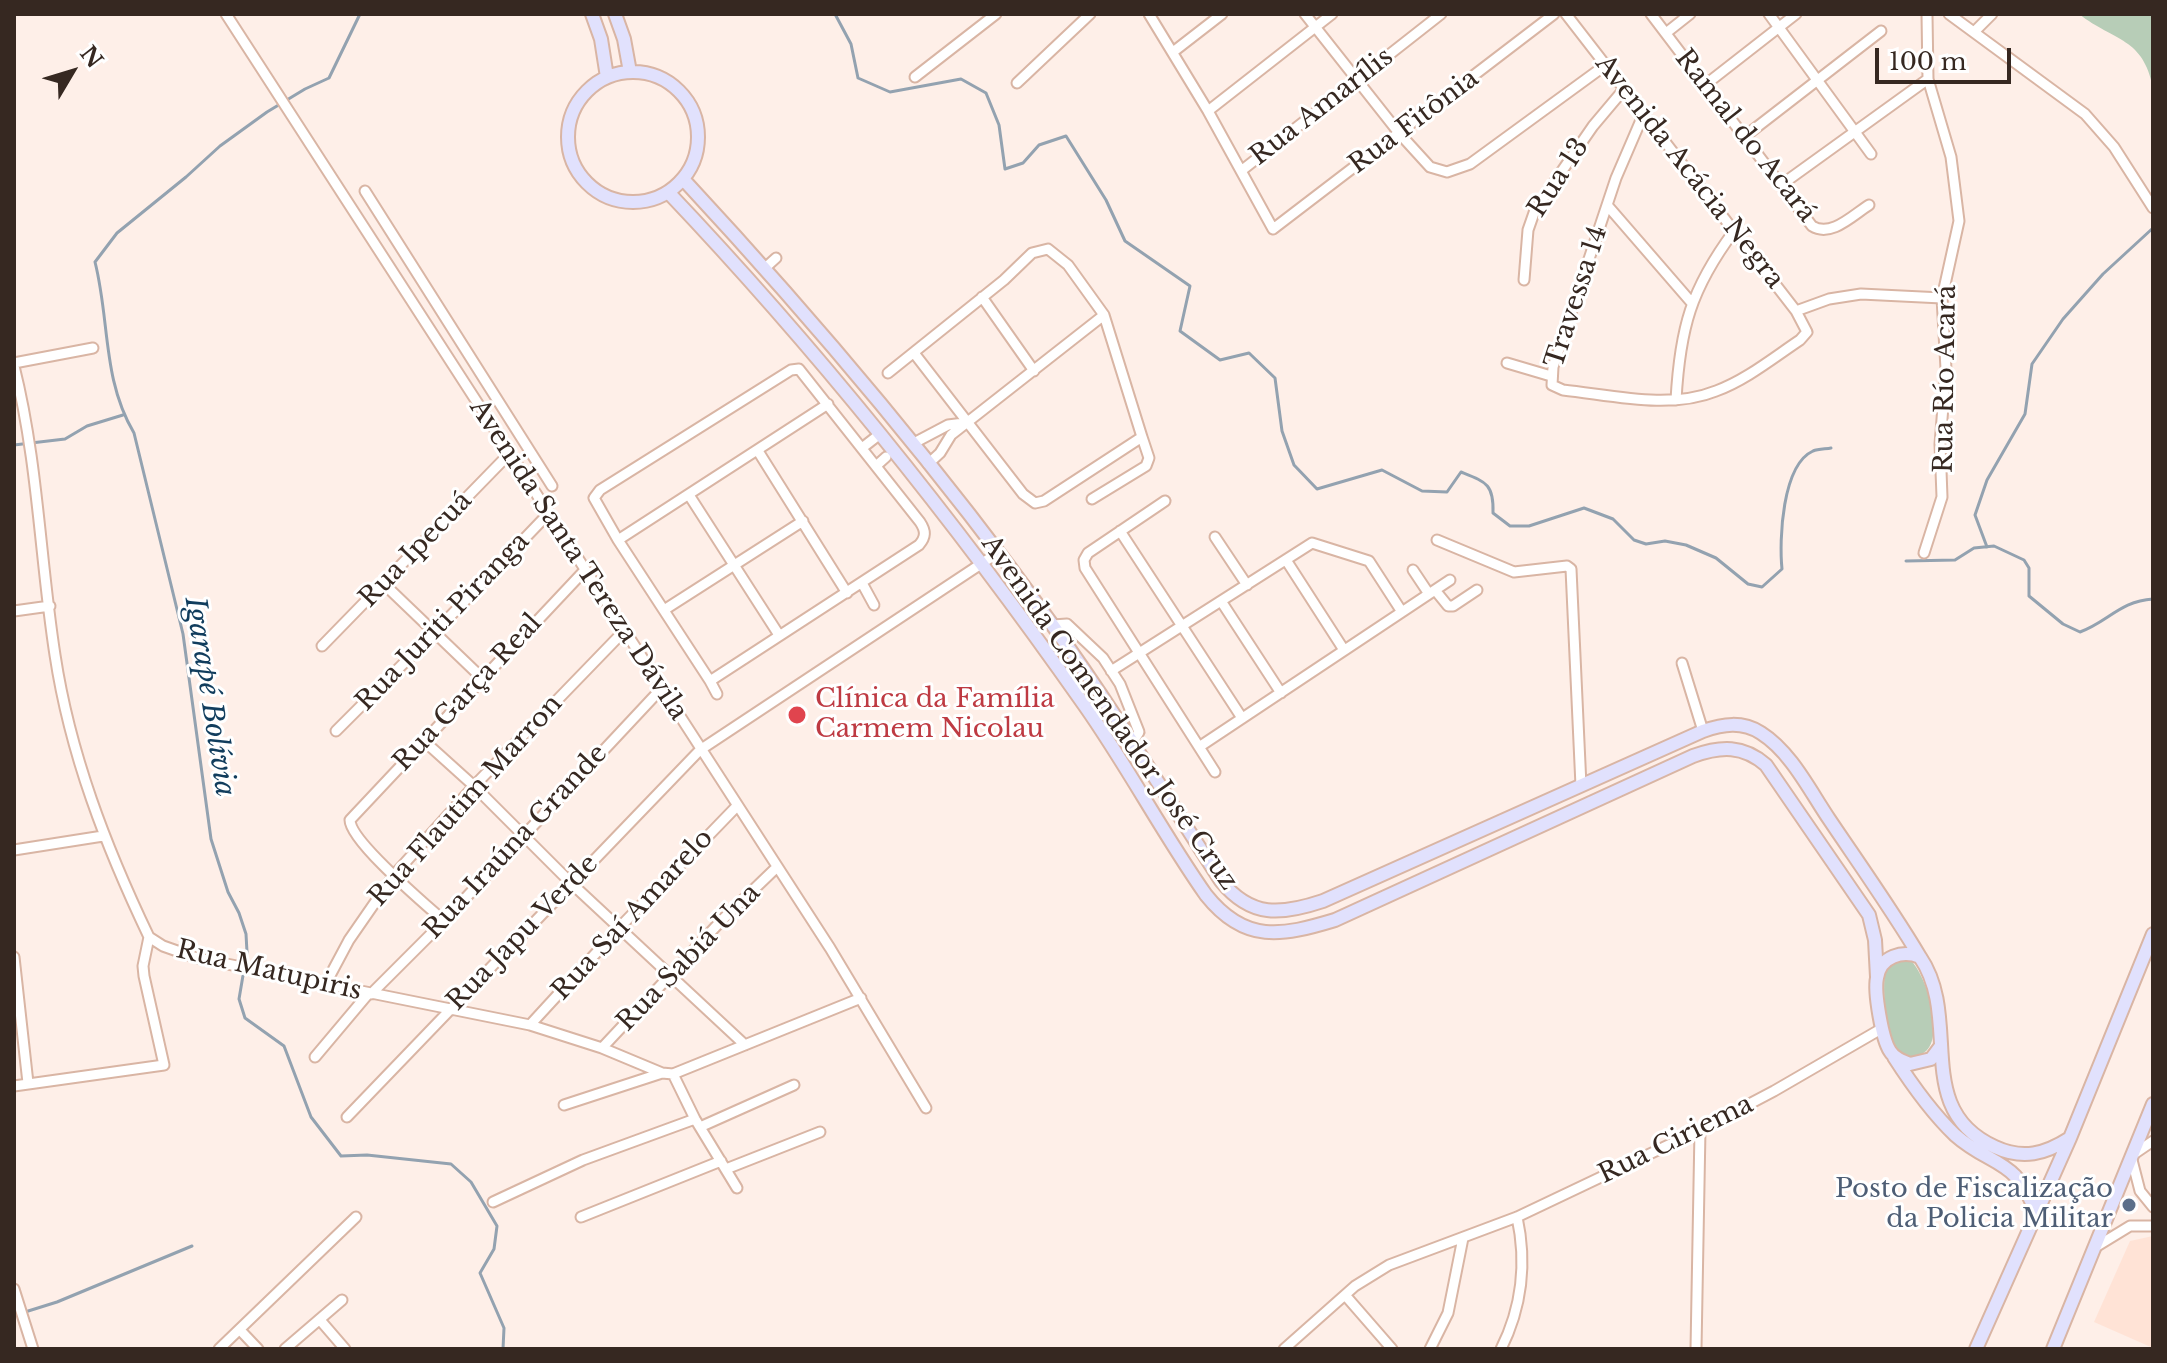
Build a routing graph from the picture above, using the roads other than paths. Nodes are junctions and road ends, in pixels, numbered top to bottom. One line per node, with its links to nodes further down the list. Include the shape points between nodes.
1 (226, 14): 74 (street, Avenida Santa Tereza Dávila)
2 (592, 14): 28 (street)
3 (615, 14): 27 (street)
4 (996, 14): 29 (street)
5 (1090, 14): 33 (street)
6 (1149, 14): 25 (street)
7 (1222, 14): 25 (street)
8 (1305, 14): 20 (street)
9 (1332, 14): 20 (street)
10 (1441, 14): 32 (street, Rua Amarílis)
11 (1554, 14): 39 (street, Rua Fitônia)
12 (1566, 14): 26 (street, Avenida Acácia Negra)
13 (1651, 14): 24 (street, Ramal do Acará)
14 (1690, 14): 24 (street)
15 (1769, 14): 21 (street)
16 (1796, 14): 21 (street)
17 (1927, 14): 31 (street, Rua Río Acará)
18 (1949, 14): 23 (street)
19 (1992, 14): 23 (street)
20 (1315, 27): 32 (street); 36 (street)
21 (1779, 28): 30 (street); 34 (street)
22 (1881, 31): 30 (street)
23 (1974, 32): 49 (street, via 2095,123)
24 (1666, 33): 34 (street, Ramal do Acará)
25 (1173, 52): 36 (street)
26 (1607, 64): 35 (street, Avenida Acácia Negra); 39 (street, via 1453,171 1430,167)
27 (630, 72): 28 (street); 43 (street, via 666,81 691,108 697,145)
28 (607, 77): 46 (street, via 583,94 573,111 568,139 575,167 587,183 611,198 641,202)
29 (915, 77)
30 (1817, 79): 38 (street); 40 (street)
31 (1928, 79): 38 (street); 55 (street, Rua Río Acará, via 1951,157 1959,221)
32 (1356, 80): 39 (street); 42 (street, Rua Amarílis)
33 (1017, 83)
34 (1705, 85): 40 (street, Ramal do Acará)
35 (1625, 88): 37 (street, Avenida Acácia Negra); 53 (street, Rua 13, via 1530,219)
36 (1208, 111): 42 (street)
37 (1644, 113): 47 (street, Travessa 14); 50 (street, Avenida Acácia Negra)
38 (1855, 131): 41 (street); 44 (street)
39 (1399, 133): 42 (street, Rua Fitônia, via 1273,229)
40 (1744, 137): 44 (street, Ramal do Acará)
41 (1871, 154)
42 (1241, 171)
43 (683, 179): 46 (street); 52 (street, Avenida Comendador José Cruz, via 760,253)
44 (1781, 185): 48 (street, Ramal do Acará, via 1821,231)
45 (365, 191): 78 (street)
46 (668, 192): 69 (street, Avenida Comendador José Cruz)
47 (1607, 205): 56 (street, Travessa 14); 65 (street, Travessa 14)
48 (1869, 205)
49 (2153, 208)
50 (1734, 231): 56 (street); 57 (street, Avenida Acácia Negra)
51 (776, 258): 52 (street)
52 (765, 268): 71 (street, Avenida Comendador José Cruz)
53 (1524, 280)
54 (982, 297): 58 (street, via 1042,249 1068,265); 60 (street); 63 (street)
55 (1942, 298): 57 (street, via 1849,295); 89 (street, Rua Río Acará, via 1942,497)
56 (1691, 302): 66 (street)
57 (1796, 311): 66 (street, Avenida Acácia Negra, via 1807,332 1800,340 1736,382)
58 (1104, 315): 63 (street); 70 (street)
59 (93, 348): 62 (street)
60 (914, 353): 64 (street); 68 (street)
61 (1507, 363): 65 (street)
62 (14, 365): 104 (street, Rua Matupiris, via 32,452)
63 (1034, 371): 68 (street)
64 (888, 373)
65 (1551, 376): 66 (street, Travessa 14, via 1555,388)
66 (1676, 400)
67 (828, 404): 72 (street); 73 (street); 86 (street, via 799,369 791,370 600,490 595,503)
68 (967, 422): 70 (street, via 1035,503); 71 (street, via 948,425); 76 (street)
69 (880, 434): 72 (street); 91 (street, Avenida Comendador José Cruz)
70 (1142, 437): 80 (street, via 1148,462)
71 (912, 444): 76 (street, Avenida Comendador José Cruz)
72 (862, 448): 77 (street)
73 (758, 451): 79 (street); 83 (street)
74 (510, 453): 82 (street, Avenida Santa Tereza Dávila); 97 (street, Rua Ipecuá)
75 (886, 457): 77 (street)
76 (928, 464): 88 (street, Avenida Comendador José Cruz)
77 (876, 466): 96 (street, via 925,533 919,545)
78 (552, 486)
79 (689, 495): 86 (street); 92 (street)
80 (1092, 499)
81 (1165, 501): 84 (street)
82 (549, 513): 93 (street, Avenida Santa Tereza Dávila); 111 (street, Rua Juriti Piranga)
83 (803, 521): 92 (street); 101 (street)
84 (1120, 531): 109 (street); 115 (street, via 1088,553 1085,568)
85 (1215, 537): 98 (street)
86 (618, 540): 105 (street)
87 (1437, 540): 132 (street, via 1514,572 1571,569)
88 (999, 552): 91 (street, Rua Japu Verde); 108 (street, Avenida Comendador José Cruz)
89 (1924, 553)
90 (1286, 560): 98 (street); 107 (street, via 1312,543 1369,561); 114 (street)
91 (981, 564): 129 (street, Rua Japu Verde); 147 (street, Avenida Comendador José Cruz, via 1087,709 1206,895 1245,927 1285,934 1335,920 1693,756 1725,747 1755,755 1766,765 1865,906 1875,940)
92 (734, 565): 105 (street); 112 (street)
93 (585, 570): 110 (street, Avenida Santa Tereza Dávila); 118 (street, Rua Garça Real)
94 (1413, 570): 100 (street)
95 (1450, 580): 100 (street)
96 (862, 583): 101 (street); 103 (street)
97 (384, 584): 111 (street); 113 (street, Rua Ipecuá)
98 (1247, 585): 102 (street)
99 (1477, 590): 100 (street, via 1453,606)
100 (1432, 592): 107 (street)
101 (847, 593): 112 (street)
102 (1221, 601): 109 (street); 121 (street)
103 (874, 605)
104 (50, 606): 106 (street); 135 (street, Rua Matupiris, via 70,730)
105 (664, 610): 119 (street)
106 (14, 611)
107 (1402, 612): 114 (street)
108 (1053, 625): 117 (street, via 1067,624); 127 (street, Avenida Comendador José Cruz)
109 (1182, 626): 115 (street); 123 (street)
110 (624, 631): 120 (street, Avenida Santa Tereza Dávila); 131 (street, Rua Flautim Marron)
111 (435, 632): 118 (street); 124 (street, Rua Juriti Piranga)
112 (779, 635): 119 (street)
113 (322, 646)
114 (1344, 650): 121 (street)
115 (1139, 653): 117 (street); 128 (street)
116 (1682, 663): 125 (street)
117 (1111, 671): 127 (street, via 1139,732)
118 (482, 678): 126 (street, Rua Garça Real)
119 (710, 681): 122 (street)
120 (661, 689): 129 (street, Avenida Santa Tereza Dávila); 134 (street, Rua Iraúna Grande)
121 (1281, 693): 123 (street)
122 (717, 694)
123 (1242, 718): 128 (street)
124 (336, 731)
125 (1703, 731): 132 (street, Avenida Comendador José Cruz); 145 (street, Avenida Comendador José Cruz, via 1736,724 1775,745)
126 (423, 740): 131 (street); 138 (street, Rua Garça Real, via 349,823)
127 (1132, 743): 132 (street, Avenida Comendador José Cruz, via 1221,881 1238,899 1262,910 1283,911 1323,901)
128 (1199, 747): 130 (street)
129 (700, 750): 133 (street, Avenida Santa Tereza Dávila); 139 (street, Rua Japu Verde)
130 (1215, 772)
131 (474, 786): 134 (street); 138 (street, Rua Flautim Marron)
132 (1581, 786)
133 (737, 806): 137 (street, Avenida Santa Tereza Dávila); 141 (street, Rua Saí Amarelo)
134 (523, 833): 139 (street); 140 (street, Rua Iraúna Grande)
135 (103, 836): 136 (street); 143 (street, Rua Matupiris)
136 (14, 850)
137 (776, 868): 146 (street, Rua Sabiá Una); 150 (street, Avenida Santa Tereza Dávila)
138 (394, 875): 140 (street); 148 (street, Rua Flautim Marron, via 362,918)
139 (571, 883): 141 (street); 151 (street, Rua Japu Verde)
140 (444, 921): 149 (street, Rua Iraúna Grande)
141 (620, 927): 146 (street); 152 (street, Rua Saí Amarelo)
142 (2153, 934): 171 (street)
143 (149, 937): 148 (street, Rua Matupiris, via 179,953); 161 (street, via 144,976 164,1065)
144 (14, 957): 161 (street)
145 (1920, 957): 147 (street, via 1896,954); 155 (street, Avenida Comendador José Cruz, via 1936,990)
146 (671, 974): 154 (street); 156 (street, Rua Sabiá Una)
147 (1877, 977): 153 (street, Avenida Comendador José Cruz)
148 (325, 985): 149 (street, Rua Matupiris)
149 (370, 994): 151 (street, Rua Matupiris); 158 (street, Rua Iraúna Grande)
150 (861, 998): 154 (street, Rua Matupiris); 166 (street, Avenida Santa Tereza Dávila)
151 (450, 1011): 152 (street, Rua Matupiris); 167 (street, Rua Japu Verde)
152 (530, 1025): 156 (street, Rua Matupiris)
153 (1881, 1029): 157 (street, Avenida Comendador José Cruz); 169 (street, Rua Ciriema)
154 (745, 1045): 160 (street, Rua Matupiris)
155 (1940, 1047): 157 (street, via 1931,1059 1917,1063); 171 (street, via 1951,1108 1971,1133 2021,1155 2040,1153)
156 (602, 1048): 159 (street, Rua Matupiris)
157 (1892, 1054): 178 (street, via 1949,1129 2016,1176)
158 (315, 1057)
159 (662, 1073): 160 (street, Rua Matupiris); 165 (street)
160 (673, 1074): 168 (street)
161 (28, 1083): 163 (street)
162 (794, 1085): 168 (street)
163 (14, 1086)
164 (2153, 1104): 173 (street)
165 (564, 1105)
166 (926, 1108)
167 (347, 1117)
168 (698, 1123): 174 (street); 176 (street, via 583,1160)
169 (1700, 1130): 181 (street, Rua Ciriema); 201 (street)
170 (820, 1132): 174 (street)
171 (2070, 1138): 178 (street)
172 (2153, 1141): 173 (street)
173 (2131, 1156): 177 (street, via 2140,1191); 184 (street)
174 (723, 1165): 175 (street); 180 (street)
175 (737, 1188)
176 (493, 1202)
177 (2153, 1207)
178 (2036, 1214): 202 (street)
179 (356, 1217): 189 (street)
180 (581, 1217)
181 (1517, 1217): 183 (street, Rua Ciriema); 200 (street, via 1521,1286)
182 (2153, 1226): 184 (street, via 2130,1226)
183 (1463, 1238): 186 (street, Rua Ciriema, via 1389,1265); 199 (street, via 1448,1313)
184 (2094, 1248): 203 (street)
185 (14, 1289): 191 (street)
186 (1345, 1295): 190 (street, Rua Ciriema); 198 (street)
187 (342, 1300): 188 (street)
188 (320, 1320): 194 (street); 195 (street)
189 (240, 1330): 192 (street); 193 (street)
190 (1295, 1340): 196 (street, Rua Ciriema); 197 (street)
191 (33, 1349)
192 (219, 1349)
193 (258, 1349)
194 (285, 1349)
195 (345, 1349)
196 (1284, 1349)
197 (1303, 1349)
198 (1392, 1349)
199 (1430, 1349)
200 (1501, 1349)
201 (1696, 1349)
202 (1976, 1349)
203 (2053, 1349)

